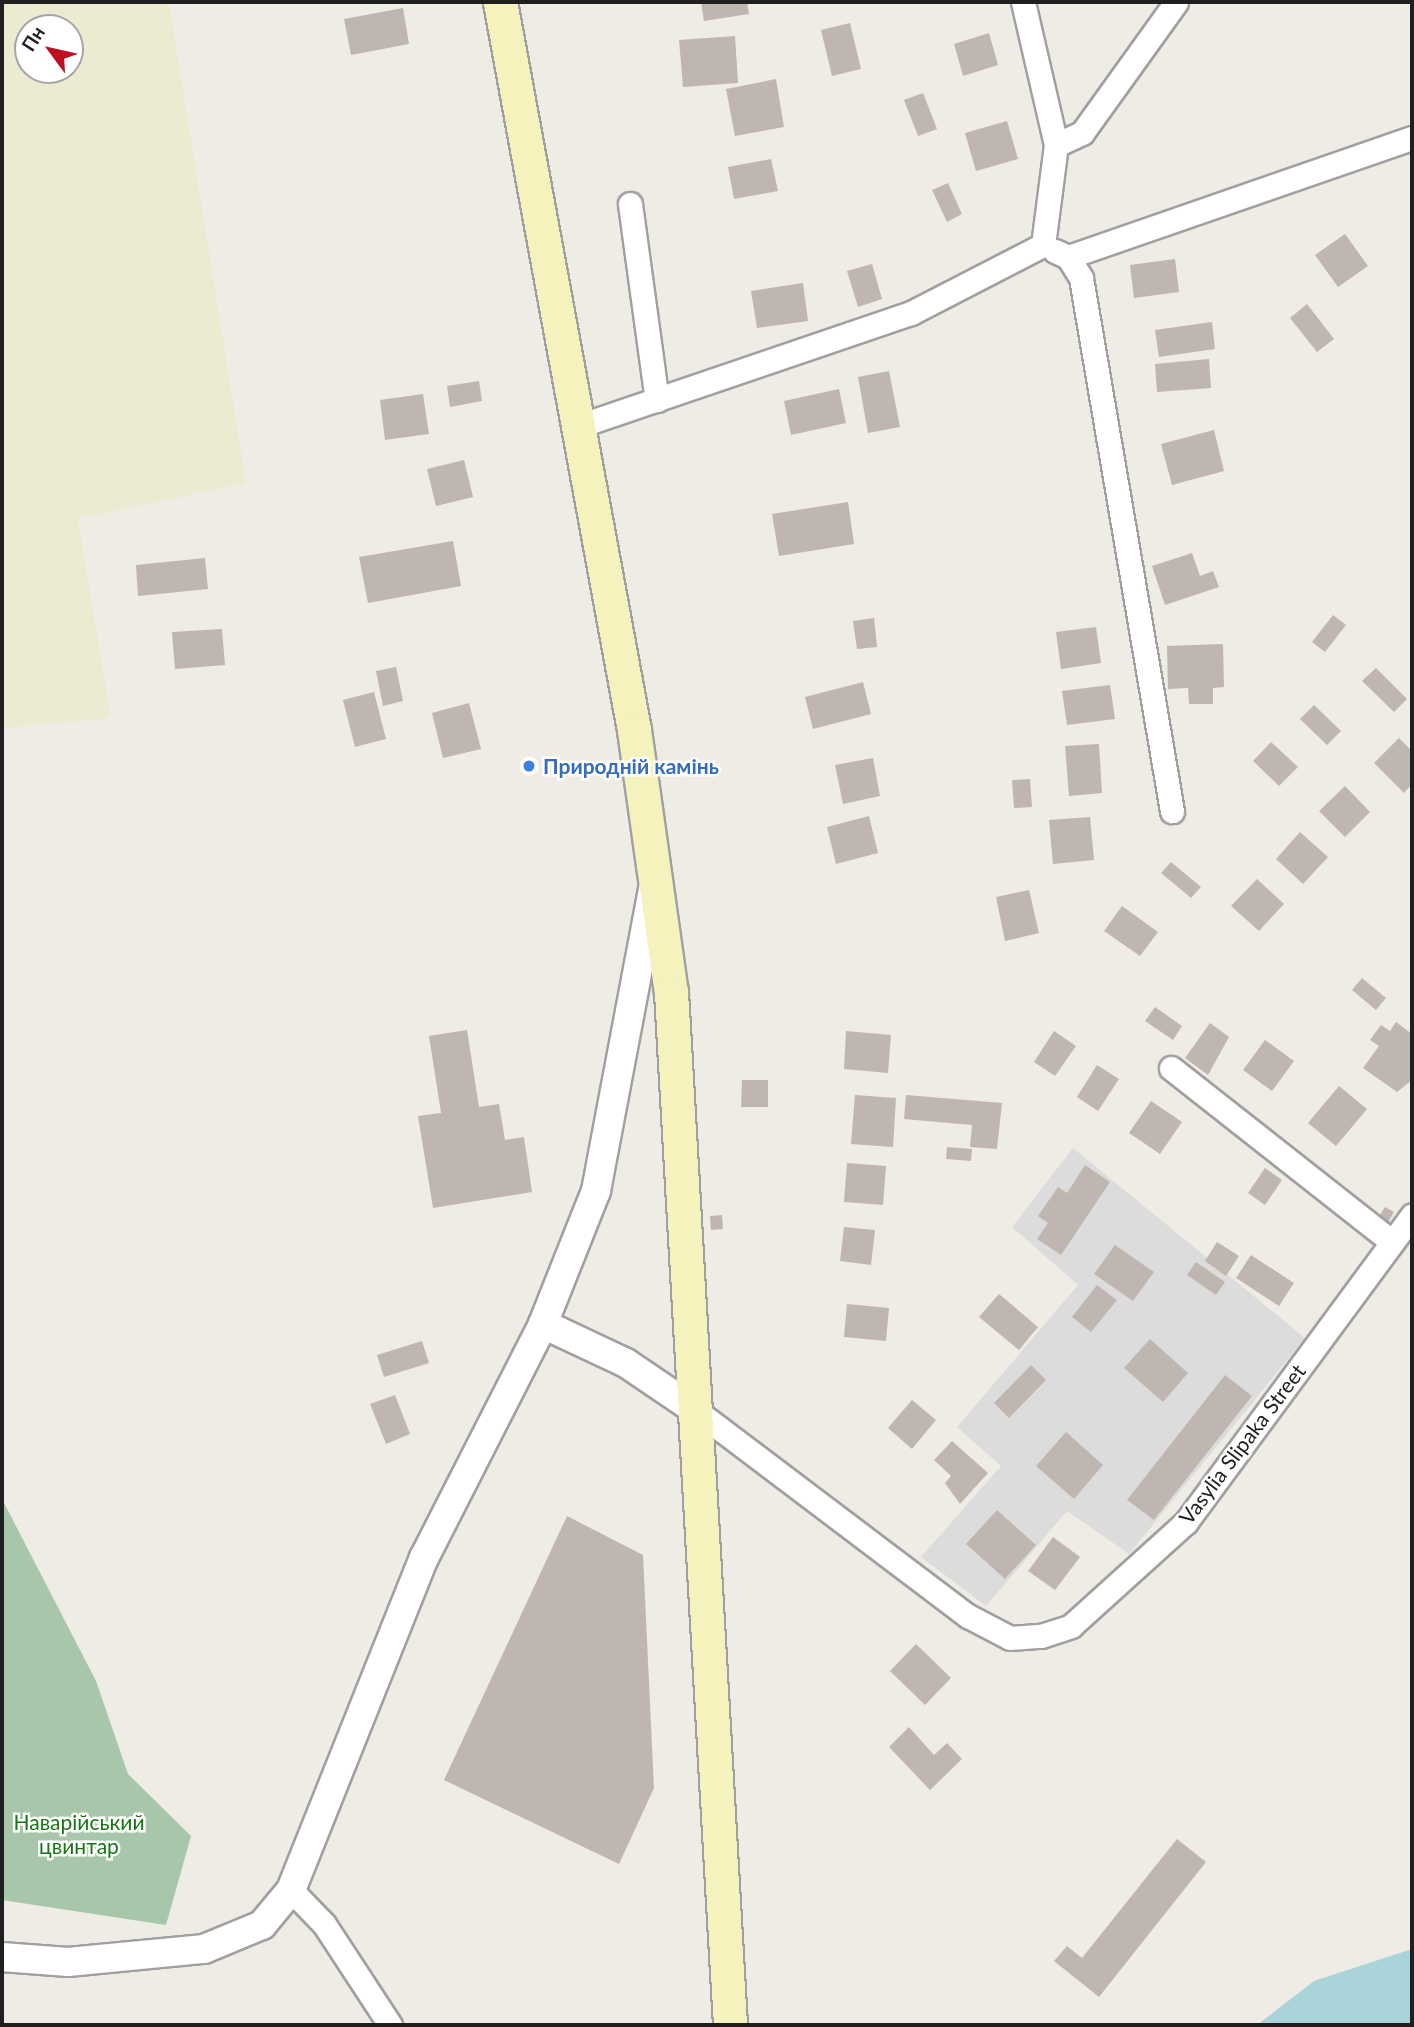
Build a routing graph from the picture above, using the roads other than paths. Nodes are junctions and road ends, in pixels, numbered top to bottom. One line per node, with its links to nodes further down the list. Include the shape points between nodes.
1 (500, 2): 10 (main road)
2 (1023, 2): 5 (street)
3 (1176, 2): 5 (street, via 1082,133)
4 (1412, 138): 8 (street)
5 (1056, 145): 7 (street)
6 (630, 204): 9 (street)
7 (1043, 245): 8 (street); 9 (street, via 911,313)
8 (1068, 257): 11 (street, via 1081,278)
9 (657, 400): 10 (street)
10 (579, 426): 12 (main road)
11 (1172, 811)
12 (656, 875): 16 (street, via 596,1191); 17 (main road, via 671,992)
13 (1171, 1068): 15 (street)
14 (1412, 1215): 15 (street, Vasylia Slipaka Street)
15 (1392, 1242): 17 (street, Vasylia Slipaka Street, via 1186,1522 1071,1626 1041,1636 1010,1638 968,1616)
16 (543, 1324): 17 (street, via 626,1363); 18 (street, via 424,1558)
17 (694, 1409): 21 (main road)
18 (291, 1890): 19 (street, via 262,1925 205,1949 68,1962); 20 (street, via 324,1924)
19 (2, 1957)
20 (390, 2025)
21 (730, 2025)

